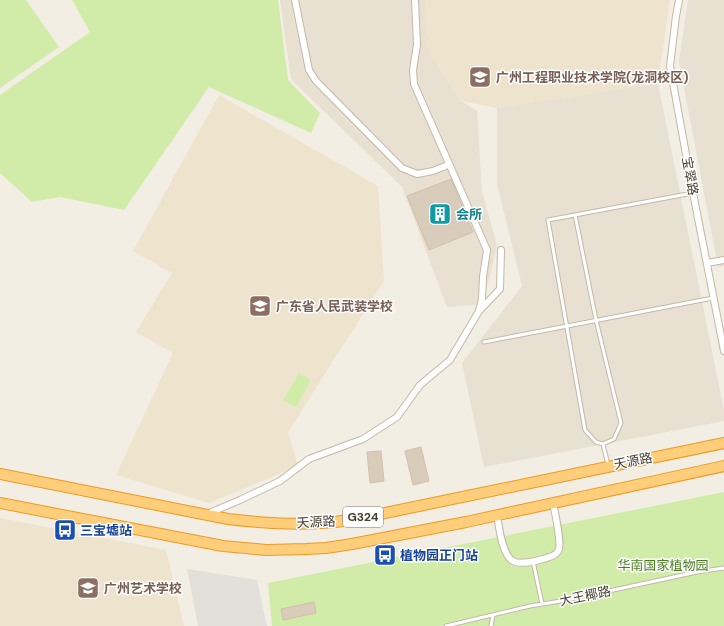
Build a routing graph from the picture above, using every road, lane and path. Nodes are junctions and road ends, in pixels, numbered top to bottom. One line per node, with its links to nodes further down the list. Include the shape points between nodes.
1 (295, 0): 4 (street, via 309,70 316,81 402,168 417,174)
2 (415, 0): 11 (street, via 417,45 413,70 414,84 487,250)
3 (679, 0): 5 (street, 宝翠路, via 670,66)
4 (448, 165)
5 (693, 192): 6 (lane); 9 (street, 宝翠路)
6 (575, 215): 12 (lane); 13 (lane, via 548,220)
7 (501, 250): 11 (street, via 500,289)
8 (724, 260): 9 (street)
9 (707, 263): 10 (street, 宝翠路)
10 (713, 298): 12 (lane); 15 (street, 宝翠路)
11 (479, 311): 23 (street, via 450,360 420,385 397,417 363,439 309,459 280,481)
12 (596, 320): 13 (lane); 17 (lane, via 621,423 614,439)
13 (567, 326): 14 (lane); 17 (lane, via 585,430 596,442)
14 (484, 342)
15 (724, 351)
16 (724, 443): 18 (highway, 天源路 / G324)
17 (603, 444): 18 (lane)
18 (609, 466): 23 (highway, 天源路 / G324, via 335,522 263,523)
19 (724, 466): 22 (highway, 天源路 / G324)
20 (0, 474): 23 (highway, 天源路 / G324)
21 (0, 503): 24 (highway, 天源路 / G324, via 223,546 266,550 326,548)
22 (553, 503): 24 (highway, 天源路 / G324); 25 (street, via 559,549 553,556)
23 (206, 515)
24 (497, 515): 25 (street, via 502,541 512,561)
25 (533, 561): 27 (lane)
26 (724, 568): 27 (lane, 大王椰路)
27 (542, 604): 28 (lane, 大王椰路)
28 (493, 615): 29 (lane, 大王椰路); 30 (lane)
29 (446, 626)
30 (491, 626)

